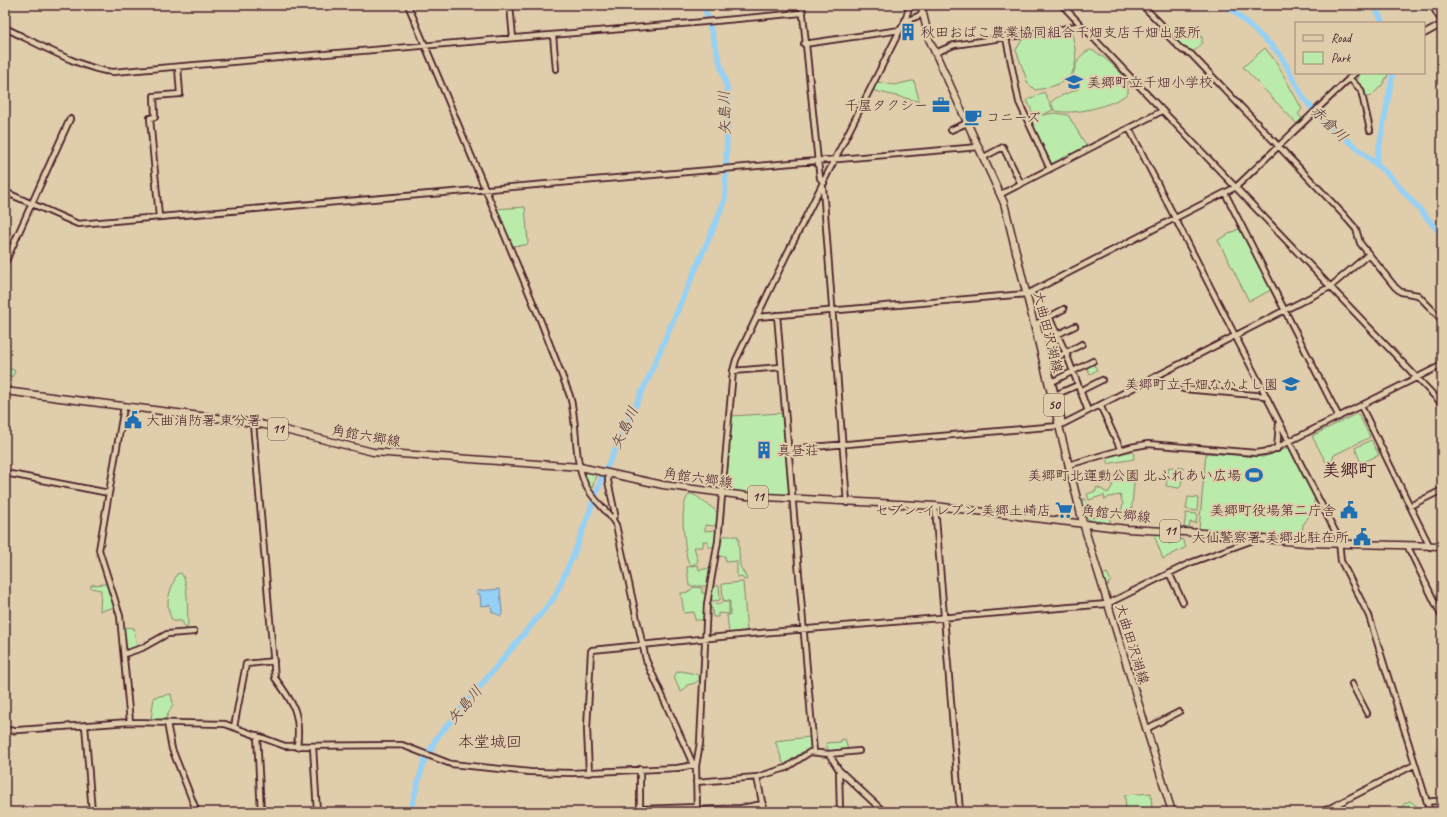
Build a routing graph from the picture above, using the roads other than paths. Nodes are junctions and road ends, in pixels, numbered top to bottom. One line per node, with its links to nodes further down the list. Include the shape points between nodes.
1 (408, 5): 21 (street)
2 (510, 5): 18 (street)
3 (802, 5): 9 (street)
4 (915, 5): 13 (street, via 909,8)
5 (921, 5): 10 (main road, 大曲田沢湖線 / 50)
6 (1062, 5): 12 (street)
7 (1142, 5): 33 (street, via 1161,24 1167,35 1182,50 1191,54)
8 (1432, 5): 11 (street)
9 (801, 12): 17 (street); 20 (street)
10 (923, 14): 13 (street, via 906,21); 22 (main road, 大曲田沢湖線 / 50, via 928,39)
11 (1442, 23): 16 (street)
12 (1081, 25): 19 (street); 27 (street)
13 (903, 26): 15 (street)
14 (5, 28): 23 (street, via 82,64 106,72)
15 (900, 30): 20 (street); 36 (street)
16 (1425, 33)
17 (553, 35): 18 (street); 24 (street)
18 (512, 38): 21 (street)
19 (1006, 38): 22 (street, via 954,45); 38 (street, via 1018,102)
20 (804, 44): 37 (street)
21 (426, 46): 23 (street); 42 (street)
22 (935, 53): 29 (main road, 大曲田沢湖線 / 50)
23 (178, 67): 47 (street, via 180,94 154,96 155,117 150,118)
24 (556, 69)
25 (1354, 74): 26 (street)
26 (1349, 78): 32 (street, via 1361,90); 33 (street)
27 (1162, 111): 30 (street); 41 (street)
28 (70, 120): 46 (street)
29 (967, 123): 31 (street); 34 (main road, 大曲田沢湖線 / 50)
30 (1129, 128): 38 (street); 48 (street)
31 (951, 130)
32 (1370, 130)
33 (1279, 147): 41 (street); 49 (street, via 1356,229 1360,243)
34 (979, 148): 35 (main road, 大曲田沢湖線 / 50); 36 (street)
35 (984, 157): 40 (street, via 1003,147); 45 (main road, 大曲田沢湖線 / 50)
36 (835, 160): 37 (street); 39 (street)
37 (818, 162): 39 (street); 42 (street)
38 (1050, 168): 40 (street)
39 (823, 184): 54 (street); 57 (street)
40 (1021, 184): 45 (street)
41 (1236, 187): 44 (street); 51 (street)
42 (486, 190): 47 (street); 97 (street, via 570,396)
43 (5, 192): 46 (street)
44 (1225, 193): 48 (street); 55 (street)
45 (1001, 194): 52 (main road, 大曲田沢湖線 / 50)
46 (32, 205): 47 (street, via 78,224); 50 (street)
47 (158, 218)
48 (1175, 218): 52 (street); 63 (street)
49 (1369, 254): 51 (street); 59 (street, via 1395,287 1401,292 1418,295)
50 (5, 263)
51 (1330, 287): 55 (street); 73 (street)
52 (1027, 294): 54 (street); 60 (main road, 大曲田沢湖線 / 50)
53 (1064, 309): 58 (street)
54 (832, 310): 56 (street); 92 (street)
55 (1285, 310): 63 (street); 87 (street)
56 (777, 315): 57 (street); 70 (street)
57 (757, 317): 71 (street)
58 (1049, 317): 60 (street); 62 (street)
59 (1442, 320)
60 (1036, 324): 64 (street); 90 (main road, 大曲田沢湖線 / 50)
61 (1074, 326): 62 (street)
62 (1057, 334): 64 (street); 66 (street)
63 (1235, 336): 81 (street); 83 (street)
64 (1042, 342): 68 (street)
65 (1082, 344): 66 (street)
66 (1066, 353): 68 (street); 72 (street)
67 (1094, 361): 72 (street)
68 (1047, 363): 75 (street)
69 (1442, 365): 73 (street)
70 (781, 366): 71 (street); 93 (street)
71 (733, 371): 102 (street)
72 (1073, 371): 75 (street); 76 (street)
73 (1417, 378): 82 (street); 84 (street)
74 (1102, 380): 79 (street)
75 (1052, 382): 80 (street)
76 (1078, 385): 79 (street); 80 (street)
77 (1183, 389): 81 (street)
78 (5, 391): 85 (main road, 角館六郷線 / 11)
79 (1080, 391): 86 (street)
80 (1055, 395): 90 (street)
81 (1266, 396): 88 (street)
82 (1442, 404)
83 (1100, 405): 86 (street); 95 (street)
84 (1361, 406): 87 (street); 106 (street)
85 (124, 407): 89 (main road, 角館六郷線 / 11); 101 (street)
86 (1088, 411): 90 (street)
87 (1339, 417): 91 (street)
88 (1280, 422): 91 (street); 94 (street)
89 (253, 423): 97 (main road, 角館六郷線 / 11, via 373,452); 124 (street)
90 (1061, 425): 92 (street); 96 (main road, 大曲田沢湖線 / 50)
91 (1290, 443): 94 (street); 110 (street)
92 (843, 444): 93 (street); 104 (street)
93 (789, 449): 103 (street)
94 (1278, 449): 95 (street, via 1256,453 1148,444)
95 (1122, 450): 96 (street)
96 (1068, 465): 108 (main road, 大曲田沢湖線 / 50)
97 (580, 468): 98 (main road, 角館六郷線 / 11); 107 (street, via 592,496)
98 (606, 473): 102 (main road, 角館六郷線 / 11); 107 (street, via 615,514)
99 (5, 474): 101 (street)
100 (1442, 490): 106 (street)
101 (109, 493): 123 (street, via 100,550 120,616)
102 (723, 494): 103 (main road, 角館六郷線 / 11); 121 (street, via 707,604)
103 (793, 500): 104 (main road, 角館六郷線 / 11); 119 (street)
104 (847, 503): 105 (main road, 角館六郷線 / 11)
105 (935, 506): 108 (main road, 角館六郷線 / 11); 117 (street)
106 (1410, 506): 113 (street)
107 (613, 518): 122 (street, via 620,537)
108 (1083, 523): 109 (main road, 角館六郷線 / 11, via 1127,529); 116 (main road, 大曲田沢湖線 / 50)
109 (1258, 538): 110 (main road, 角館六郷線 / 11); 114 (street)
110 (1340, 545): 112 (main road, 角館六郷線 / 11); 141 (street, via 1341,561 1369,616)
111 (1442, 546): 113 (main road, 角館六郷線 / 11)
112 (1408, 547): 113 (main road, 角館六郷線 / 11); 118 (street)
113 (1430, 547)
114 (1169, 573): 115 (street); 116 (street)
115 (1183, 602)
116 (1107, 604): 117 (street); 132 (main road, 大曲田沢湖線 / 50)
117 (944, 617): 119 (street); 159 (street)
118 (1442, 617)
119 (804, 629): 121 (street); 138 (street)
120 (194, 632): 123 (street, via 167,634 142,648)
121 (705, 638): 122 (street); 140 (street, via 700,743)
122 (642, 643): 140 (street, via 646,660); 144 (street, via 590,651 587,729)
123 (124, 654): 128 (street)
124 (274, 661): 131 (street, via 246,664); 135 (street, via 275,678 287,693 299,723)
125 (1352, 684): 127 (street)
126 (1179, 712): 132 (street)
127 (1366, 713)
128 (130, 722): 129 (street); 130 (street)
129 (167, 723): 131 (street, via 225,724); 153 (street, via 172,749)
130 (85, 725): 133 (street); 152 (street)
131 (234, 727): 134 (street)
132 (1146, 729): 160 (main road, 大曲田沢湖線 / 50)
133 (5, 731)
134 (257, 735): 135 (street, via 277,744); 154 (street)
135 (297, 747): 136 (street)
136 (313, 747): 144 (street, via 402,745 451,764 530,772); 155 (street)
137 (859, 751): 139 (street)
138 (814, 752): 139 (street); 145 (street, via 805,754 786,768)
139 (829, 754): 143 (street)
140 (695, 765): 142 (street); 146 (street)
141 (1414, 765): 147 (street); 161 (street)
142 (640, 769): 144 (street); 150 (street)
143 (839, 770): 157 (street); 158 (street)
144 (589, 773)
145 (757, 777): 146 (street); 149 (street)
146 (696, 782): 151 (street)
147 (1427, 802): 148 (street); 162 (street)
148 (1442, 802)
149 (762, 804): 151 (street, via 741,808); 156 (street)
150 (640, 810): 151 (street)
151 (697, 810)
152 (92, 812)
153 (197, 812)
154 (261, 812)
155 (317, 812)
156 (764, 812)
157 (840, 812)
158 (884, 812)
159 (960, 812)
160 (1170, 812)
161 (1322, 812)
162 (1430, 812)

